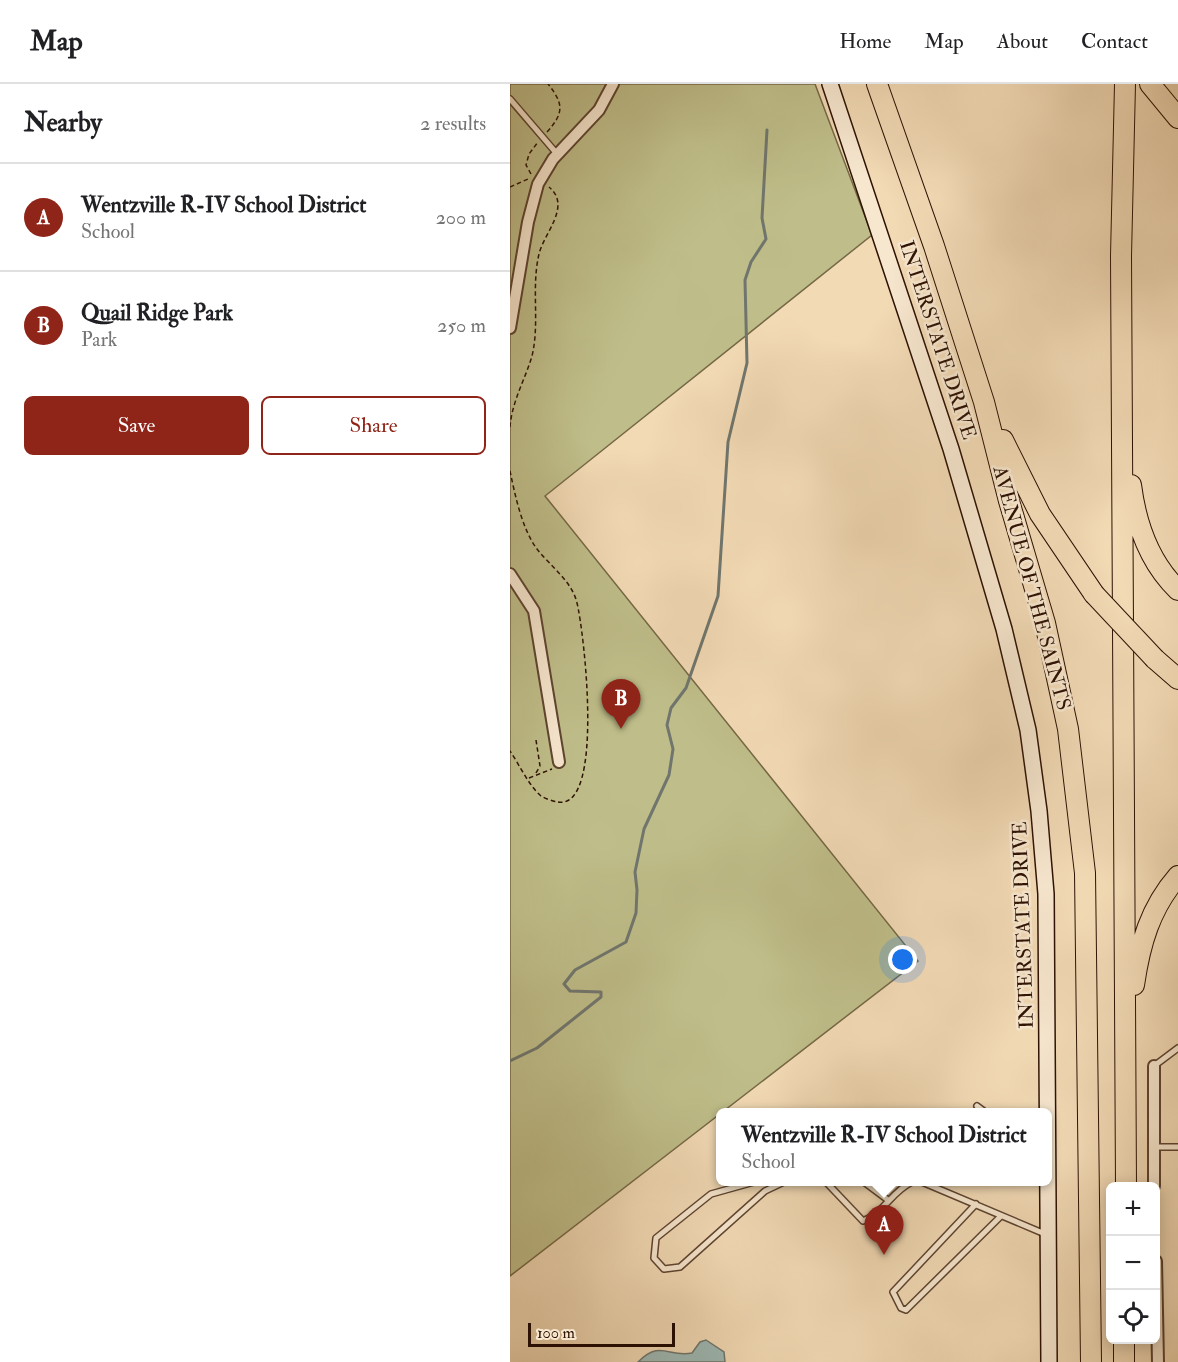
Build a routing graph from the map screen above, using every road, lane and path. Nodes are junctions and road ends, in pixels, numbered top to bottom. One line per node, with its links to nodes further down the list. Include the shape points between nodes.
1 (548, 84): 9 (path, via 556,93 561,110 559,120)
2 (613, 84): 10 (street, via 599,110)
3 (830, 84): 33 (main road, INTERSTATE DRIVE, via 951,449 1023,706 1045,872)
4 (1125, 84): 16 (highway)
5 (1150, 84): 8 (highway)
6 (878, 88): 15 (highway, AVENUE OF THE SAINTS)
7 (510, 99): 9 (lane)
8 (1178, 118)
9 (542, 137): 10 (lane); 12 (path, via 526,165 533,177)
10 (558, 155): 11 (street)
11 (540, 181): 13 (street); 17 (path, via 554,191 559,208 539,254 535,336 514,400)
12 (510, 187)
13 (511, 312): 14 (street)
14 (510, 328)
15 (984, 402): 21 (highway, bridge, via 1040,514 1094,594); 52 (highway, AVENUE OF THE SAINTS, via 1054,658 1079,810 1087,927)
16 (1122, 417): 20 (highway, via 1132,496 1142,535 1161,570); 28 (highway)
17 (510, 427)
18 (510, 471): 26 (path, via 536,547 558,571 576,600 586,687 586,765 577,794 561,803 551,801 541,795)
19 (510, 574): 24 (street, via 534,611)
20 (1178, 590)
21 (1178, 679)
22 (536, 740): 25 (path, via 540,766)
23 (510, 751): 26 (path)
24 (560, 762): 25 (path, via 560,768)
25 (536, 773): 26 (path)
26 (529, 778)
27 (1178, 876): 28 (highway, via 1151,916 1140,946)
28 (1125, 1041): 36 (highway)
29 (1178, 1048): 30 (lane)
30 (1154, 1066): 34 (street)
31 (977, 1106): 32 (lane)
32 (979, 1108)
33 (1048, 1108)
34 (1153, 1147): 35 (lane); 37 (street)
35 (1178, 1147)
36 (1126, 1182)
37 (1154, 1182)
38 (740, 1186): 39 (lane, via 711,1194 656,1238 654,1258 664,1269 680,1267 765,1191)
39 (776, 1186)
40 (830, 1186): 45 (lane, via 863,1221 876,1216)
41 (869, 1186): 45 (lane)
42 (907, 1186): 45 (lane)
43 (932, 1186): 46 (lane)
44 (1049, 1186): 48 (main road, INTERSTATE DRIVE)
45 (888, 1200)
46 (976, 1204): 47 (lane); 47 (lane, via 893,1292 901,1308 906,1310)
47 (1001, 1216): 48 (lane)
48 (1050, 1235): 51 (main road, INTERSTATE DRIVE)
49 (1156, 1290): 54 (street)
50 (1124, 1344): 53 (highway)
51 (1049, 1362)
52 (1091, 1362)
53 (1124, 1362)
54 (1158, 1362)

